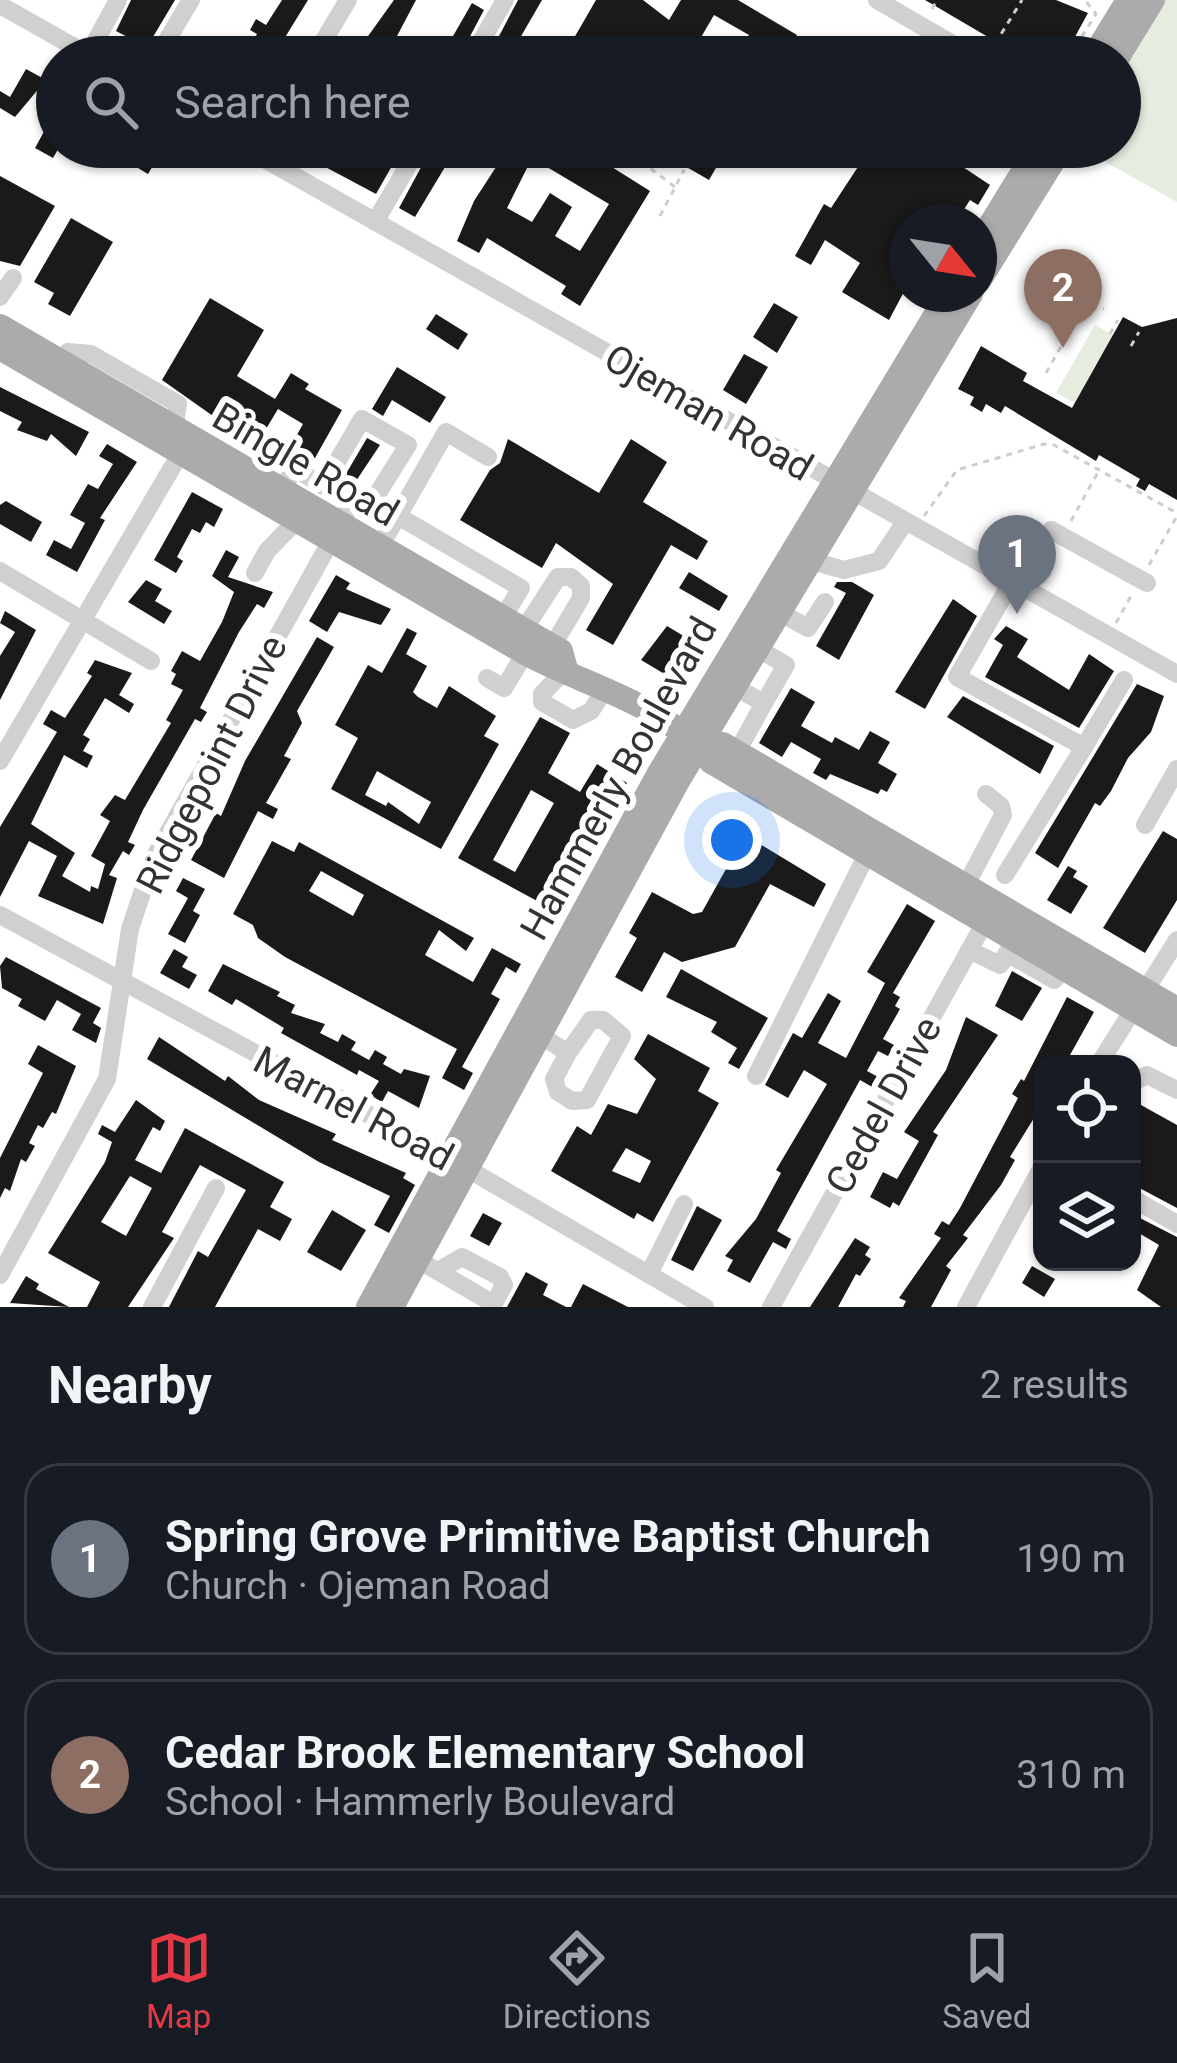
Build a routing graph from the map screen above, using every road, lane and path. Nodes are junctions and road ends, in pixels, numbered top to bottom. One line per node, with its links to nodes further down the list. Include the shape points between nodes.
1 (118, 0): 14 (street)
2 (190, 0): 15 (street)
3 (348, 0): 16 (street)
4 (505, 0): 17 (street)
5 (877, 0): 18 (street)
6 (937, 0): 12 (path)
7 (1022, 0): 19 (path)
8 (1085, 0): 20 (path, via 1096,14)
9 (1128, 0): 21 (main road)
10 (1153, 0): 22 (main road)
11 (0, 5): 13 (street)
12 (932, 9)
13 (55, 36)
14 (100, 36)
15 (169, 36)
16 (327, 36)
17 (484, 36)
18 (939, 36)
19 (1000, 36)
20 (1082, 36)
21 (1114, 36)
22 (1122, 36)
23 (284, 168): 31 (street, Ojeman Road)
24 (407, 168): 31 (street)
25 (654, 168): 29 (path)
26 (1028, 168): 32 (main road)
27 (1047, 168): 33 (main road)
28 (684, 170): 29 (path)
29 (675, 187): 30 (path)
30 (660, 216)
31 (375, 222): 50 (street, Ojeman Road)
32 (997, 230)
33 (997, 240)
34 (13, 278): 35 (street)
35 (0, 297)
36 (1104, 309): 46 (path, via 1084,306)
37 (938, 312): 50 (main road, Hammerly Boulevard)
38 (959, 312): 50 (main road, Hammerly Boulevard)
39 (1118, 320): 42 (path)
40 (0, 326): 45 (main road, Bingle Road)
41 (1139, 332): 43 (path)
42 (1110, 334)
43 (1131, 346)
44 (0, 348): 45 (main road, Bingle Road)
45 (56, 370): 47 (main road, Bingle Road); 47 (street, via 68,352 91,354 178,404)
46 (1046, 373)
47 (182, 440): 51 (main road, Bingle Road); 55 (main road, Bingle Road); 67 (street)
48 (488, 457): 54 (street, via 446,433)
49 (323, 485): 51 (street, via 295,468); 52 (street); 52 (street, via 362,419 404,451 371,504)
50 (841, 487): 56 (street, Ojeman Road); 60 (main road, Hammerly Boulevard); 78 (main road, Hammerly Boulevard)
51 (281, 491): 58 (main road, Bingle Road)
52 (352, 502): 58 (street, Ridgepoint Drive)
53 (1177, 513): 56 (path, via 1043,444 957,470)
54 (398, 516): 59 (street); 68 (street, via 520,588)
55 (296, 521): 58 (main road, Bingle Road); 62 (street)
56 (911, 525): 60 (street, via 879,561 844,570); 63 (street, Ojeman Road)
57 (1051, 530): 64 (street)
58 (335, 534): 59 (main road, Bingle Road); 68 (main road, Bingle Road); 94 (street, Ridgepoint Drive, via 153,860 130,929)
59 (379, 548): 68 (main road, Bingle Road)
60 (808, 560): 66 (main road, Hammerly Boulevard)
61 (0, 571): 67 (street)
62 (255, 573)
63 (1012, 581): 72 (street, Ojeman Road); 79 (street, via 957,677)
64 (1147, 583)
65 (825, 602): 66 (street, via 808,628)
66 (777, 611): 69 (main road, Hammerly Boulevard)
67 (82, 619): 71 (street); 81 (street)
68 (513, 633): 70 (main road, Bingle Road); 70 (street, via 550,584 572,577 581,598); 73 (street, via 504,688)
69 (755, 647): 75 (main road, Hammerly Boulevard); 77 (street, via 786,665)
70 (559, 658): 76 (main road, Bingle Road); 76 (street, via 542,702 573,720 591,711)
71 (151, 661)
72 (1177, 674)
73 (487, 678)
74 (1124, 680): 79 (street)
75 (733, 686): 77 (street); 78 (main road, Hammerly Boulevard)
76 (605, 688): 78 (main road, Bingle Road)
77 (764, 703): 80 (street)
78 (690, 739): 80 (main road, Bingle Road); 85 (main road, Bingle Road, via 711,761); 93 (main road, Hammerly Boulevard)
79 (1084, 747): 86 (street)
80 (737, 752): 85 (main road, Bingle Road)
81 (0, 761)
82 (1177, 769): 84 (street)
83 (986, 794): 87 (street, via 1003,815)
84 (1144, 825)
85 (861, 842): 87 (main road, Bingle Road); 88 (main road, Bingle Road); 101 (street)
86 (1005, 875)
87 (966, 885): 88 (main road, Bingle Road)
88 (990, 913): 91 (main road, Bingle Road); 92 (street, Cedel Drive); 95 (main road, Bingle Road)
89 (0, 915): 94 (street, Marnel Road)
90 (1177, 940): 95 (street)
91 (1011, 947): 92 (street, via 1000,965); 95 (main road, Bingle Road)
92 (969, 950): 118 (street, Cedel Drive)
93 (564, 971): 97 (main road, Hammerly Boulevard); 104 (main road, Hammerly Boulevard)
94 (124, 986): 104 (street, Marnel Road); 112 (street, Ridgepoint Drive, via 107,1079)
95 (1136, 998): 96 (main road, Bingle Road); 98 (main road, Bingle Road); 100 (street)
96 (1175, 1004)
97 (540, 1035): 99 (street); 104 (main road, Hammerly Boulevard)
98 (1177, 1035)
99 (568, 1052)
100 (1104, 1055)
101 (756, 1076)
102 (1141, 1078): 103 (street)
103 (1177, 1090)
104 (458, 1164): 110 (main road, Hammerly Boulevard); 111 (street, Marnel Road); 115 (main road, Hammerly Boulevard)
105 (1033, 1184): 119 (street)
106 (216, 1188): 114 (street)
107 (1141, 1203): 109 (street)
108 (685, 1204): 111 (street)
109 (1177, 1224)
110 (428, 1265): 113 (street, via 469,1259 502,1279); 116 (main road, Hammerly Boulevard)
111 (649, 1274): 117 (street, Marnel Road)
112 (0, 1275)
113 (493, 1305)
114 (152, 1307)
115 (368, 1307)
116 (392, 1307)
117 (705, 1307)
118 (771, 1307)
119 (966, 1307)

